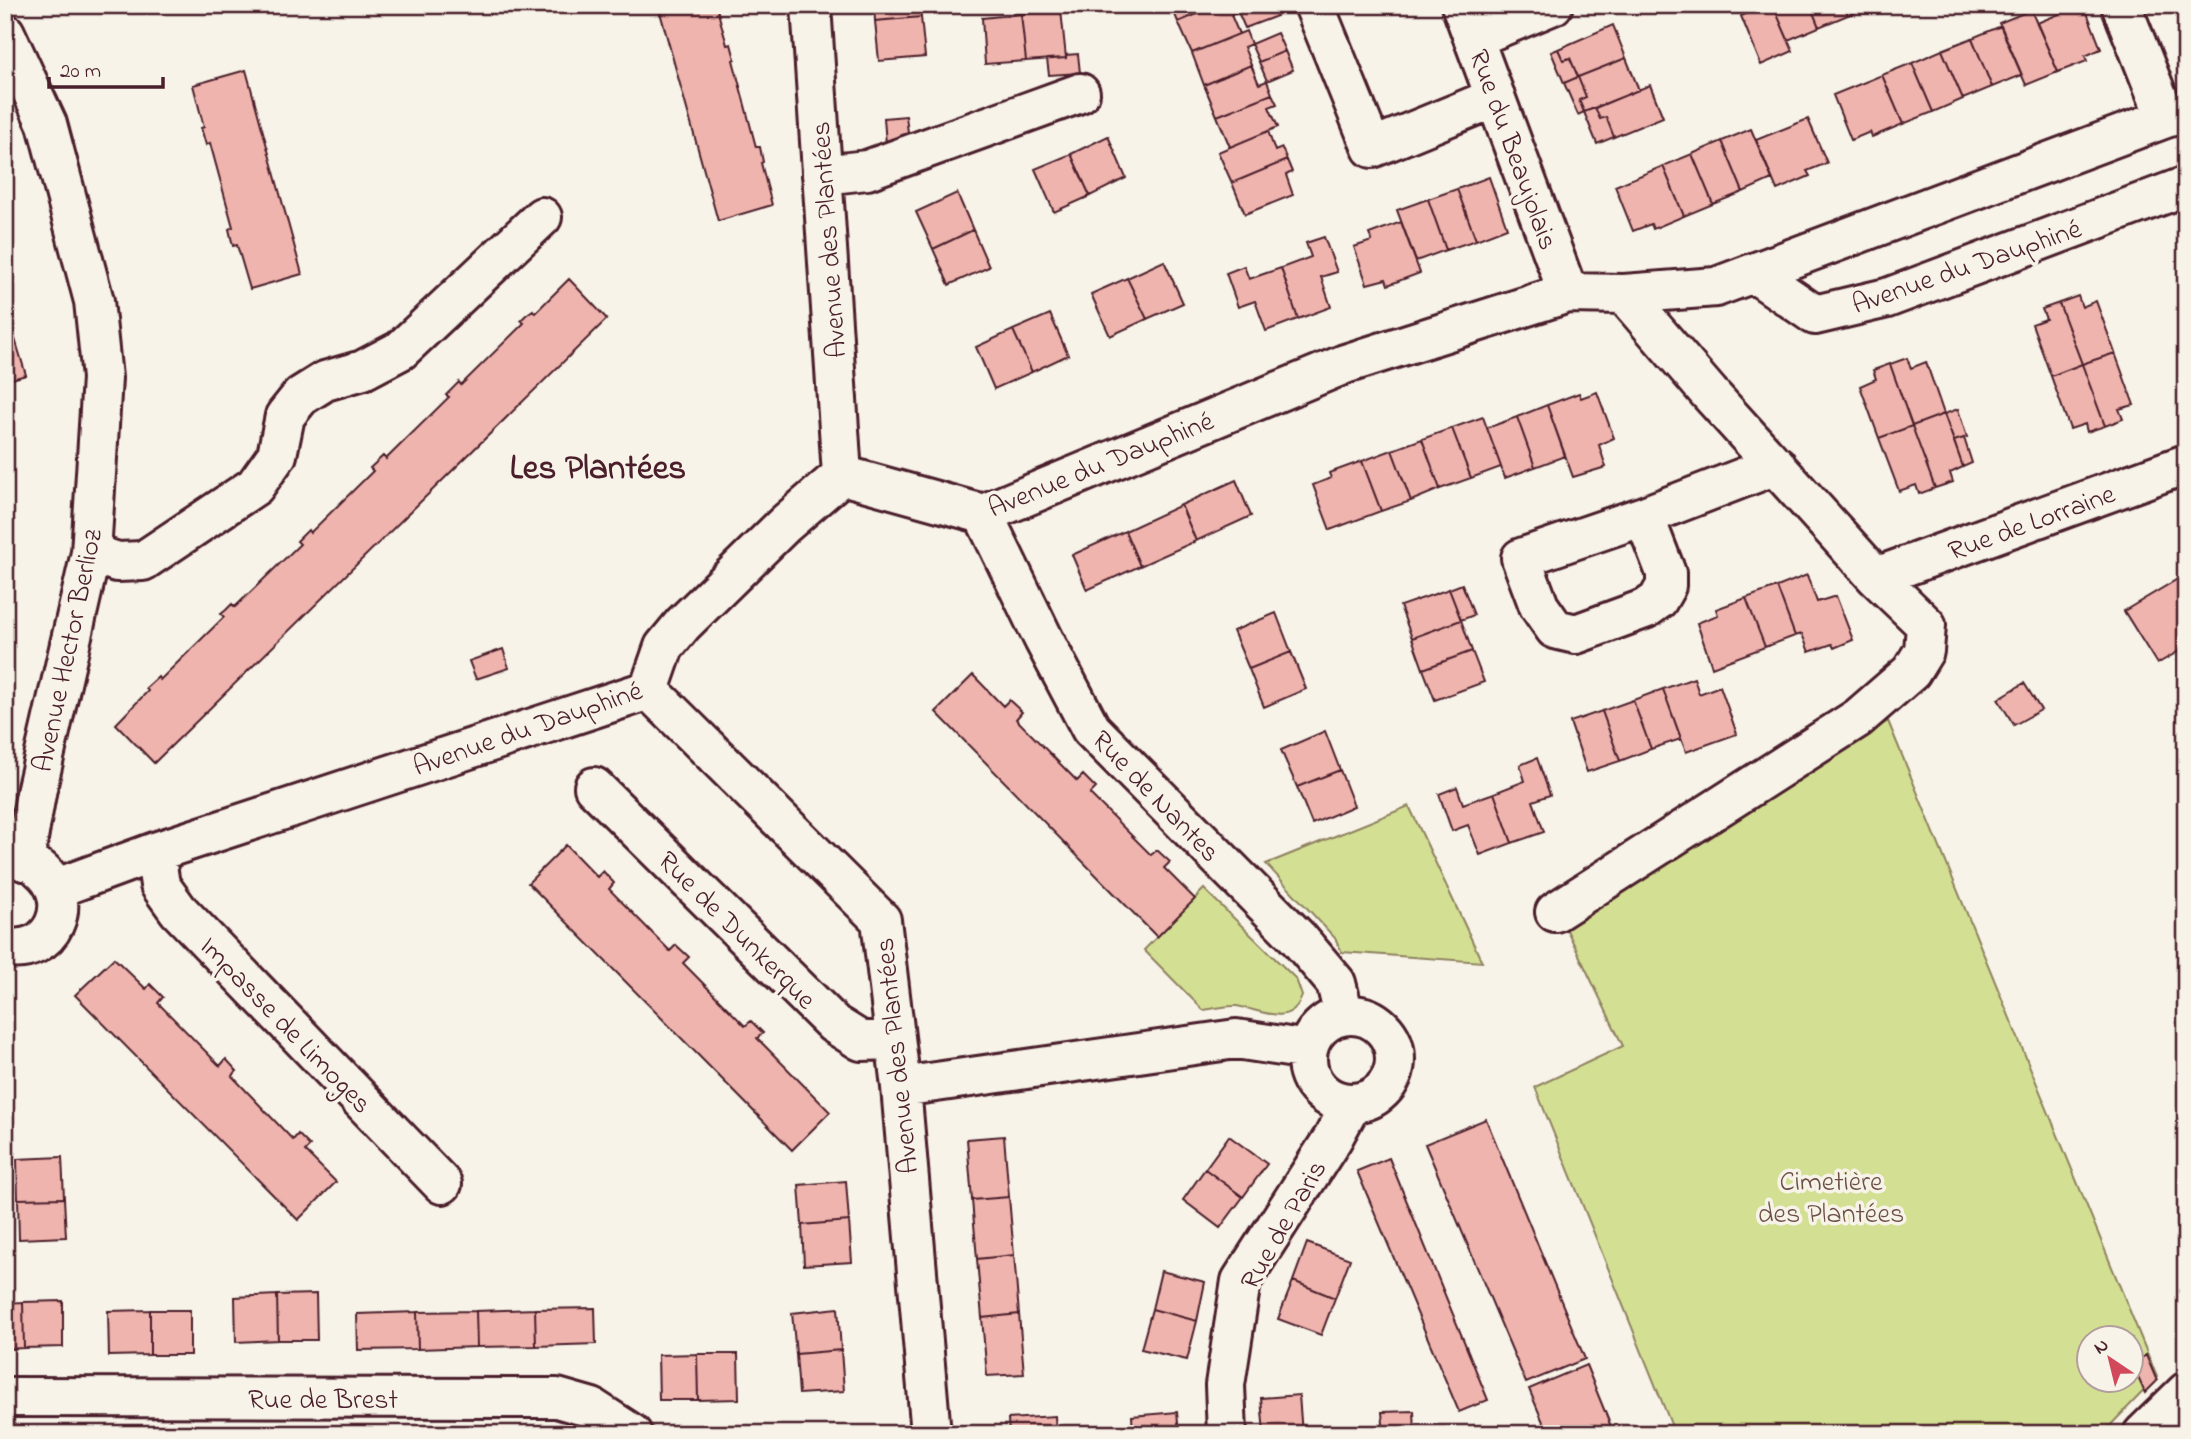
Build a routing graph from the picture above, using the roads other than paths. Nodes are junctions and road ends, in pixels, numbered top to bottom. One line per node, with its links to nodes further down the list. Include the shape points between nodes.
1 (811, 5): 10 (street, Avenue des Plantées)
2 (1314, 5): 8 (street, via 1372,148)
3 (1553, 5): 5 (street)
4 (2121, 5): 9 (street)
5 (1468, 22): 8 (street, Rue du Beaujolais)
6 (5, 33): 21 (street, Avenue Hector Berlioz, via 47,124 94,301 102,378)
7 (1080, 93): 10 (street, via 867,170)
8 (1494, 98): 14 (street, Rue du Beaujolais)
9 (2176, 115): 13 (street, Avenue du Dauphiné)
10 (822, 175): 18 (street, Avenue des Plantées)
11 (2186, 186): 13 (street, Avenue du Dauphiné, via 1887,298 1815,315)
12 (542, 217): 21 (street, via 401,350 363,370 325,381 301,396 285,416 277,455 255,486 143,561 117,562)
13 (1754, 273): 15 (street, Avenue du Dauphiné, via 1716,287)
14 (1568, 293): 15 (street, Avenue du Dauphiné); 19 (street, Avenue du Dauphiné, via 1345,364)
15 (1624, 294): 17 (street)
16 (2186, 464): 22 (street, Rue de Lorraine)
17 (1776, 466): 20 (street); 22 (street)
18 (842, 475): 19 (street, Avenue du Dauphiné); 23 (street, Avenue du Dauphiné, via 683,624 664,647)
19 (982, 514): 30 (street, Rue de Nantes, via 1091,729 1298,938 1336,983)
20 (1644, 516)
21 (91, 553): 26 (street, Avenue Hector Berlioz, via 37,788)
22 (1876, 578): 28 (street, via 1926,625 1924,651 1911,672 1858,718)
23 (649, 690): 25 (street, Avenue du Dauphiné); 31 (street, Avenue des Plantées, via 881,919)
24 (594, 787): 31 (street, Rue de Dunkerque, via 834,1024 861,1041)
25 (155, 852): 27 (street, Avenue du Dauphiné); 35 (street, Impasse de Limoges, via 160,885 178,910)
26 (14, 862): 27 (street, via 37,866)
27 (57, 888): 29 (street, via 60,903 51,930 40,941)
28 (1555, 912)
29 (8, 956)
30 (1344, 1015): 32 (street, via 1315,1032); 34 (street, via 1379,1024 1391,1041 1395,1060 1388,1083 1374,1096)
31 (895, 1040): 33 (street, Avenue des Plantées)
32 (1308, 1050): 33 (street, via 1236,1039); 34 (street, via 1314,1084 1335,1100)
33 (901, 1087): 41 (street, Avenue des Plantées)
34 (1352, 1103): 42 (street, Rue de Paris, via 1241,1281 1225,1385)
35 (442, 1184)
36 (2186, 1392): 38 (street)
37 (5, 1397): 39 (street, Rue de Brest, via 557,1398 592,1408)
38 (2152, 1431)
39 (632, 1434)
40 (920, 1434): 41 (street)
41 (931, 1434)
42 (1227, 1434)

